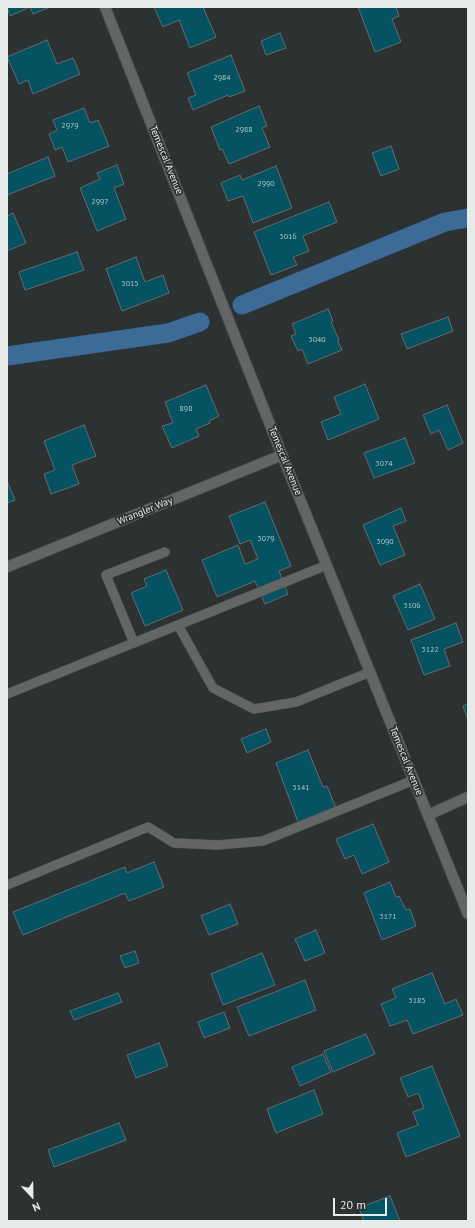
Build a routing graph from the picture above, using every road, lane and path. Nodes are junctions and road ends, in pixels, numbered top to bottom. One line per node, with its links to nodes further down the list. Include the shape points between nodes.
1 (105, 7): 2 (street, Temescal Avenue)
2 (282, 455): 4 (street, Temescal Avenue); 5 (street, Wrangler Way)
3 (164, 552): 7 (lane, via 106,575)
4 (327, 565): 6 (lane); 8 (street, Temescal Avenue)
5 (7, 567)
6 (178, 625): 7 (lane); 8 (lane, via 213,688 254,709 296,702)
7 (134, 643): 9 (lane)
8 (370, 672): 10 (street, Temescal Avenue)
9 (7, 694)
10 (414, 780): 12 (street, Temescal Avenue); 13 (lane, via 263,842 218,845 174,843 148,827)
11 (468, 797): 12 (street)
12 (428, 815): 14 (street, Temescal Avenue)
13 (7, 886)
14 (468, 914)

